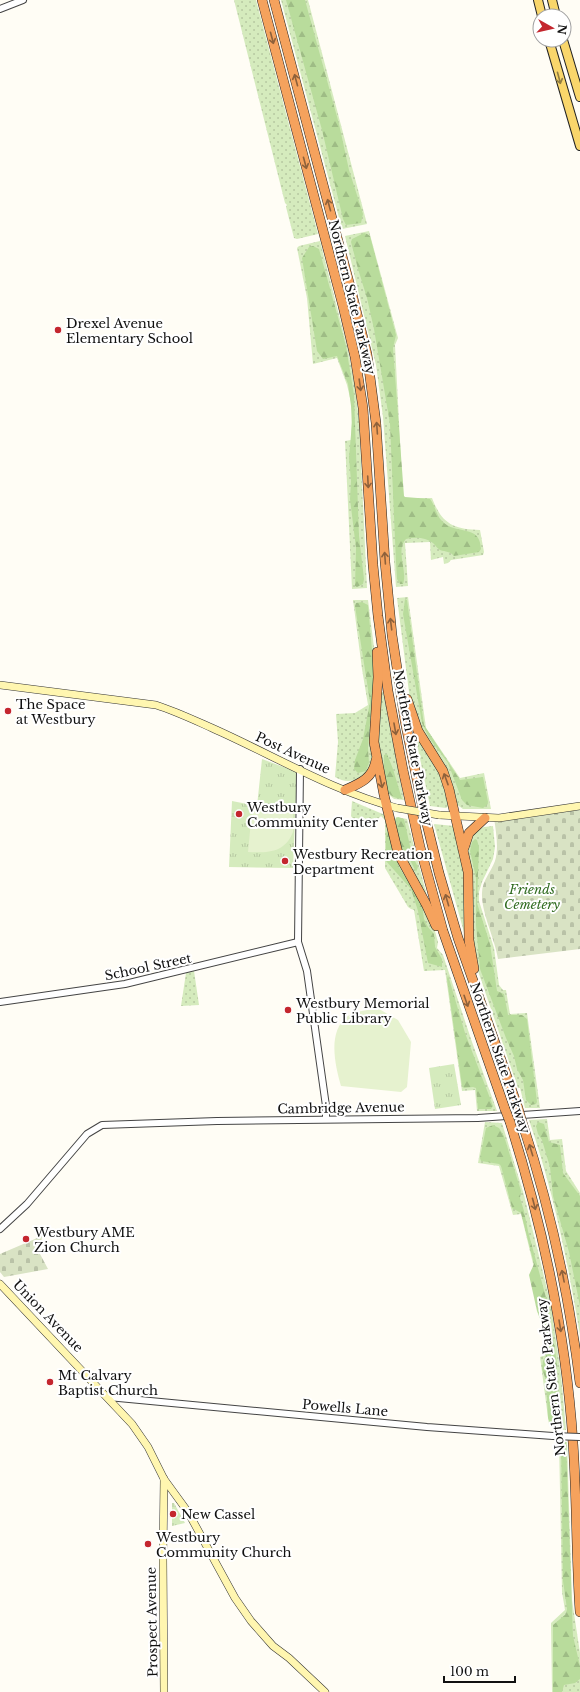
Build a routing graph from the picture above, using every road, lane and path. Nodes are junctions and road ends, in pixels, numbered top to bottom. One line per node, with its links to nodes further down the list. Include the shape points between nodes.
1 (22, 0): 4 (street)
2 (262, 0): 9 (highway, Northern State Parkway, one-way to 9, via 355,357 365,426 371,547)
3 (274, 0): 10 (highway, Northern State Parkway, one-way to 3, via 375,411 367,354)
4 (0, 9)
5 (551, 48): 8 (main road, one-way to 8)
6 (565, 48): 7 (main road)
7 (580, 96)
8 (580, 146)
9 (378, 616): 12 (highway, via 378,677 374,731); 21 (highway, Northern State Parkway, one-way to 21, via 391,710 406,786 429,881)
10 (394, 651): 17 (highway, one-way to 10, via 445,775 420,735 414,720); 23 (highway, Northern State Parkway, one-way to 10, via 452,917 422,804)
11 (0, 685): 13 (main road, Post Avenue, via 156,705 218,730)
12 (376, 758): 14 (highway, via 374,769 368,777); 15 (highway, one-way to 15)
13 (300, 769): 14 (main road, Post Avenue); 20 (street)
14 (345, 790): 15 (main road, Post Avenue)
15 (386, 805): 17 (main road, Post Avenue, bridge); 21 (highway, via 400,857 426,904)
16 (580, 806): 18 (main road, Post Avenue)
17 (456, 817): 18 (main road, Post Avenue); 19 (highway)
18 (485, 818): 19 (highway, via 469,833)
19 (464, 849): 23 (highway, via 469,883 470,950)
20 (298, 942): 22 (street, School Street, via 124,984); 25 (street, via 307,971)
21 (454, 964): 32 (highway, Northern State Parkway, one-way to 32, bridge, via 510,1122 540,1226 552,1282 562,1339 574,1443)
22 (0, 1002)
23 (480, 1004): 28 (highway, Northern State Parkway, one-way to 23, bridge, via 558,1251 546,1201 518,1108)
24 (580, 1111): 25 (street, Cambridge Avenue, via 478,1118)
25 (326, 1119): 26 (street, Cambridge Avenue, via 102,1125 86,1134 32,1199)
26 (0, 1228)
27 (0, 1284): 29 (main road, Union Avenue)
28 (580, 1383)
29 (108, 1397): 30 (street, Powells Lane, bridge, via 421,1427); 31 (main road, Union Avenue, via 148,1447)
30 (580, 1437)
31 (164, 1479): 33 (main road, Prospect Avenue); 34 (main road, Union Avenue, via 188,1512 235,1598 251,1621 273,1646)
32 (580, 1612)
33 (164, 1692)
34 (325, 1692)

